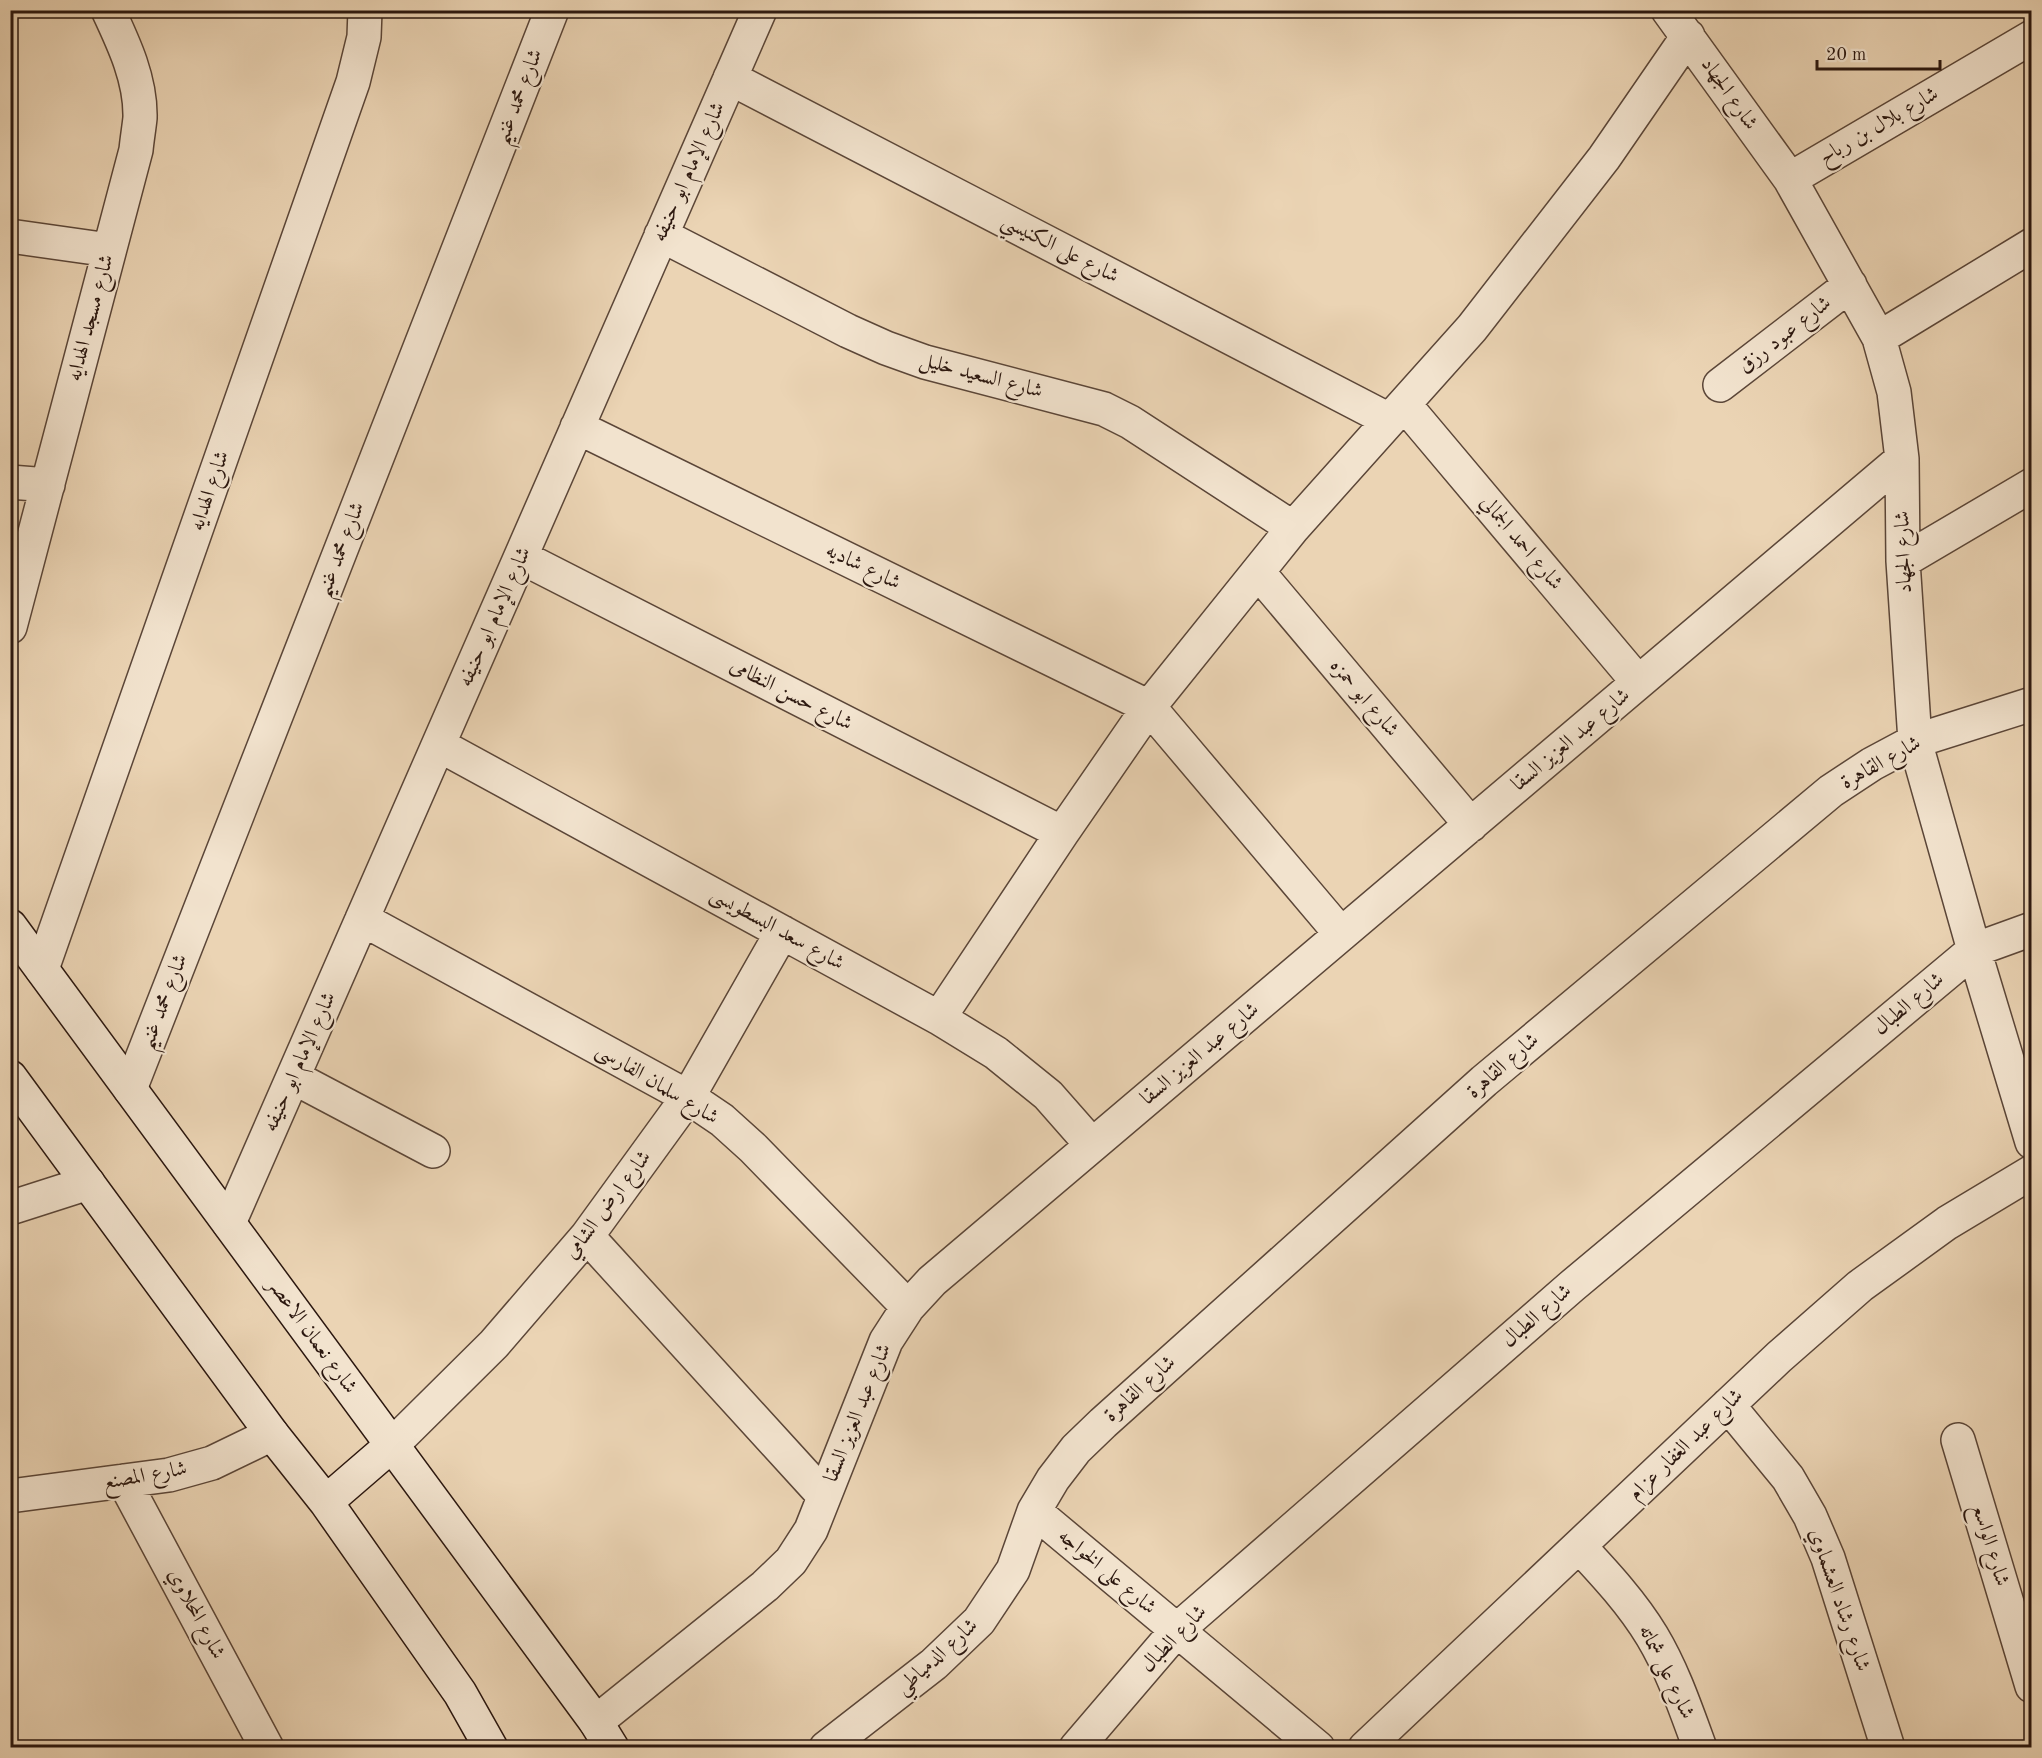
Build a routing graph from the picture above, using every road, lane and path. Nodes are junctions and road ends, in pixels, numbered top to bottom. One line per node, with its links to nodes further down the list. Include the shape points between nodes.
1 (108, 10): 12 (street, شارع مسجد الهدايه, via 130,61 140,116 136,150)
2 (365, 10): 40 (street, شارع الهدايه, via 364,37 353,82)
3 (552, 10): 44 (street, شارع محمد غنيم)
4 (760, 10): 7 (street, شارع الإمام ابو حنيفه)
5 (1678, 23): 8 (street, شارع الجهاد); 16 (street, via 1604,158 1472,328)
6 (2031, 37): 8 (street, شارع بلال بن رباح)
7 (730, 78): 9 (street, شارع الإمام ابو حنيفه); 16 (street, شارع على الكنيسي)
8 (1790, 179): 13 (street, شارع الجهاد)
9 (661, 235): 17 (street, شارع الإمام ابو حنيفه); 22 (street, شارع السعيد خليل, via 886,348 1122,417)
10 (10, 236): 12 (street)
11 (2031, 245): 14 (street)
12 (109, 250): 21 (street, شارع مسجد الهدايه)
13 (1850, 285): 14 (street, شارع الجهاد); 15 (street, شارع عبود رزق)
14 (1879, 338): 18 (street, شارع الجهاد, via 1894,392)
15 (1720, 385)
16 (1396, 412): 22 (street); 27 (street, شارع احمد الجمالي)
17 (577, 428): 23 (street, شارع الإمام ابو حنيفه); 29 (street, شارع شاديه)
18 (1902, 459): 24 (street, شارع الجهاد); 27 (street, شارع عبد العزيز السقا)
19 (10, 482): 21 (street)
20 (2031, 484): 24 (street)
21 (48, 485): 26 (street, شارع مسجد الهدايه)
22 (1293, 528): 25 (street)
23 (521, 558): 31 (street, شارع الإمام ابو حنيفه); 33 (street, شارع حسن النظامى)
24 (1903, 561): 30 (street, شارع الجهاد)
25 (1258, 572): 29 (street); 32 (street, شارع ابو حمزه)
26 (10, 627)
27 (1638, 682): 32 (street, شارع عبد العزيز السقا)
28 (2031, 704): 30 (street, شارع القاهرة)
29 (1149, 707): 33 (street); 38 (street)
30 (1915, 741): 39 (street, شارع الجهاد); 63 (street, شارع القاهرة, via 1831,791 1485,1081 1103,1422 1076,1449)
31 (439, 745): 34 (street, شارع الإمام ابو حنيفه); 37 (street, شارع سعد البسطويسى)
32 (1471, 825): 38 (street, شارع عبد العزيز السقا)
33 (1062, 832): 41 (street)
34 (362, 919): 43 (street, شارع الإمام ابو حنيفه); 45 (street, شارع سلمان الفارسى)
35 (10, 926): 40 (street, شارع نعمان الاعصر)
36 (2031, 929): 39 (street, شارع الطبال)
37 (782, 932): 41 (street, شارع سعد البسطويسى); 45 (street, شارع ارض الشامي)
38 (1341, 934): 47 (street, شارع عبد العزيز السقا)
39 (1974, 950): 46 (street, شارع الجهاد); 65 (street, شارع الطبال, via 1572,1286)
40 (42, 969): 44 (street, شارع نعمان الاعصر)
41 (939, 1018): 47 (street, شارع سعد البسطويسى, via 996,1053 1048,1095)
42 (10, 1077): 50 (street)
43 (293, 1077): 48 (street); 52 (street, شارع الإمام ابو حنيفه)
44 (130, 1089): 52 (street, شارع نعمان الاعصر)
45 (688, 1097): 53 (street, شارع ارض الشامي); 54 (street, شارع سلمان الفارسى, via 753,1148)
46 (2031, 1139)
47 (1092, 1145): 54 (street, شارع عبد العزيز السقا, via 932,1281)
48 (433, 1151)
49 (2031, 1172): 55 (street, شارع عبد الغفار عزام, via 1947,1223 1860,1286)
50 (88, 1182): 51 (street); 56 (street)
51 (10, 1208)
52 (229, 1223): 58 (street, شارع نعمان الاعصر)
53 (587, 1236): 58 (street, شارع ارض الشامي, via 494,1344); 61 (street)
54 (908, 1307): 61 (street, شارع عبد العزيز السقا, via 885,1341)
55 (1728, 1405): 64 (street, شارع عبد الغفار عزام); 76 (street, شارع رشاد العشماوي, via 1788,1478 1810,1516 1828,1558)
56 (272, 1434): 59 (street, شارع المصنع, via 212,1463 169,1475); 62 (street)
57 (1958, 1440): 66 (street, شارع الواسع)
58 (392, 1445): 62 (street, شارع ارض الشامي); 67 (street, شارع نعمان الاعصر)
59 (124, 1481): 60 (street, شارع المصنع); 69 (street, شارع المحلاوي)
60 (10, 1496)
61 (824, 1496): 67 (street, شارع عبد العزيز السقا, via 811,1530 791,1561)
62 (326, 1502): 70 (street, via 460,1693)
63 (1034, 1511): 65 (street, شارع على الخواجه); 68 (street, شارع الدمياطي, via 1013,1570 979,1621)
64 (1579, 1546): 74 (street, شارع عبد الغفار عزام); 75 (street, شارع على شماته, via 1619,1589 1652,1637 1678,1689)
65 (1177, 1630): 72 (street, شارع الطبال); 73 (street, شارع على الخواجه)
66 (2031, 1686)
67 (604, 1735)
68 (860, 1737): 71 (street, شارع الدمياطي)
69 (267, 1748)
70 (491, 1748)
71 (826, 1748)
72 (1076, 1748)
73 (1318, 1748)
74 (1365, 1748)
75 (1700, 1748)
76 (1888, 1748)

